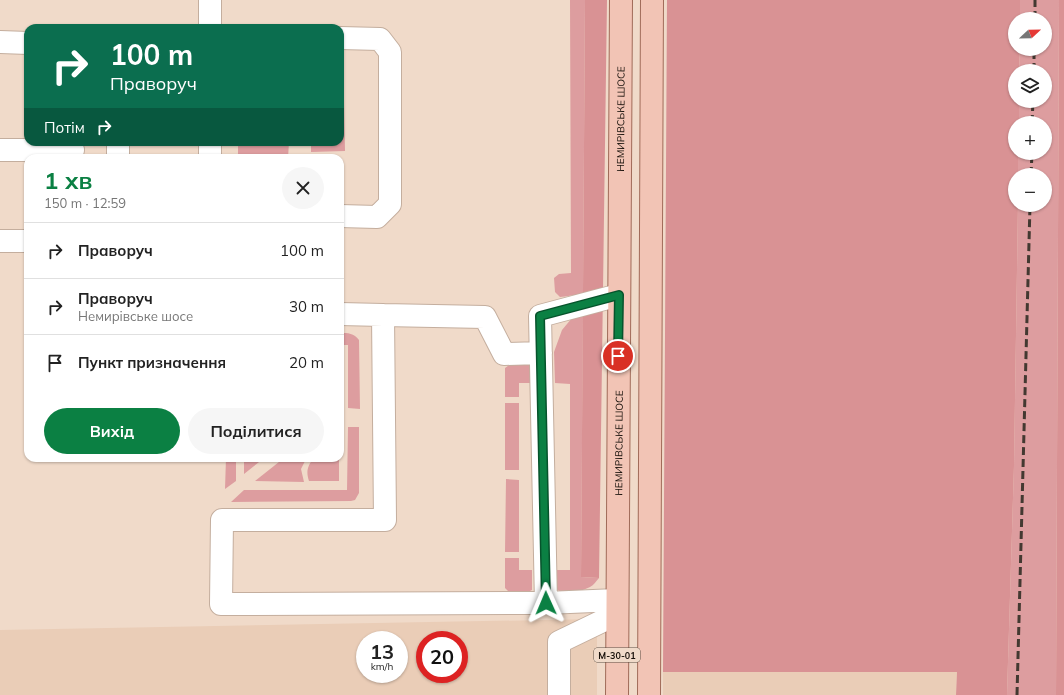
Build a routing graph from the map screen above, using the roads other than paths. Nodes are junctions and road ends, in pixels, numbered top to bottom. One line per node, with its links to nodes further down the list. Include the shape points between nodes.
1 (210, 0): 4 (lane)
2 (621, 0): 13 (main road, НЕМИРІВСЬКЕ ШОСЕ / М-30-01)
3 (652, 0): 21 (main road, М-30-01)
4 (210, 24)
5 (344, 38): 10 (lane, via 380,39 390,52 390,204 377,217)
6 (0, 42): 7 (lane)
7 (24, 43)
8 (0, 150): 9 (lane)
9 (72, 150)
10 (344, 216)
11 (0, 241): 12 (lane)
12 (24, 241)
13 (619, 295): 16 (lane, via 540,316); 18 (main road, НЕМИРІВСЬКЕ ШОСЕ / М-30-01)
14 (344, 314): 15 (lane)
15 (383, 315): 16 (lane, via 485,317 504,354); 17 (lane, via 385,520 222,520 221,604)
16 (541, 353): 17 (lane)
17 (546, 603): 18 (lane)
18 (617, 607): 19 (lane, via 559,642); 20 (main road, НЕМИРІВСЬКЕ ШОСЕ / М-30-01)
19 (559, 695)
20 (617, 695)
21 (649, 695)

